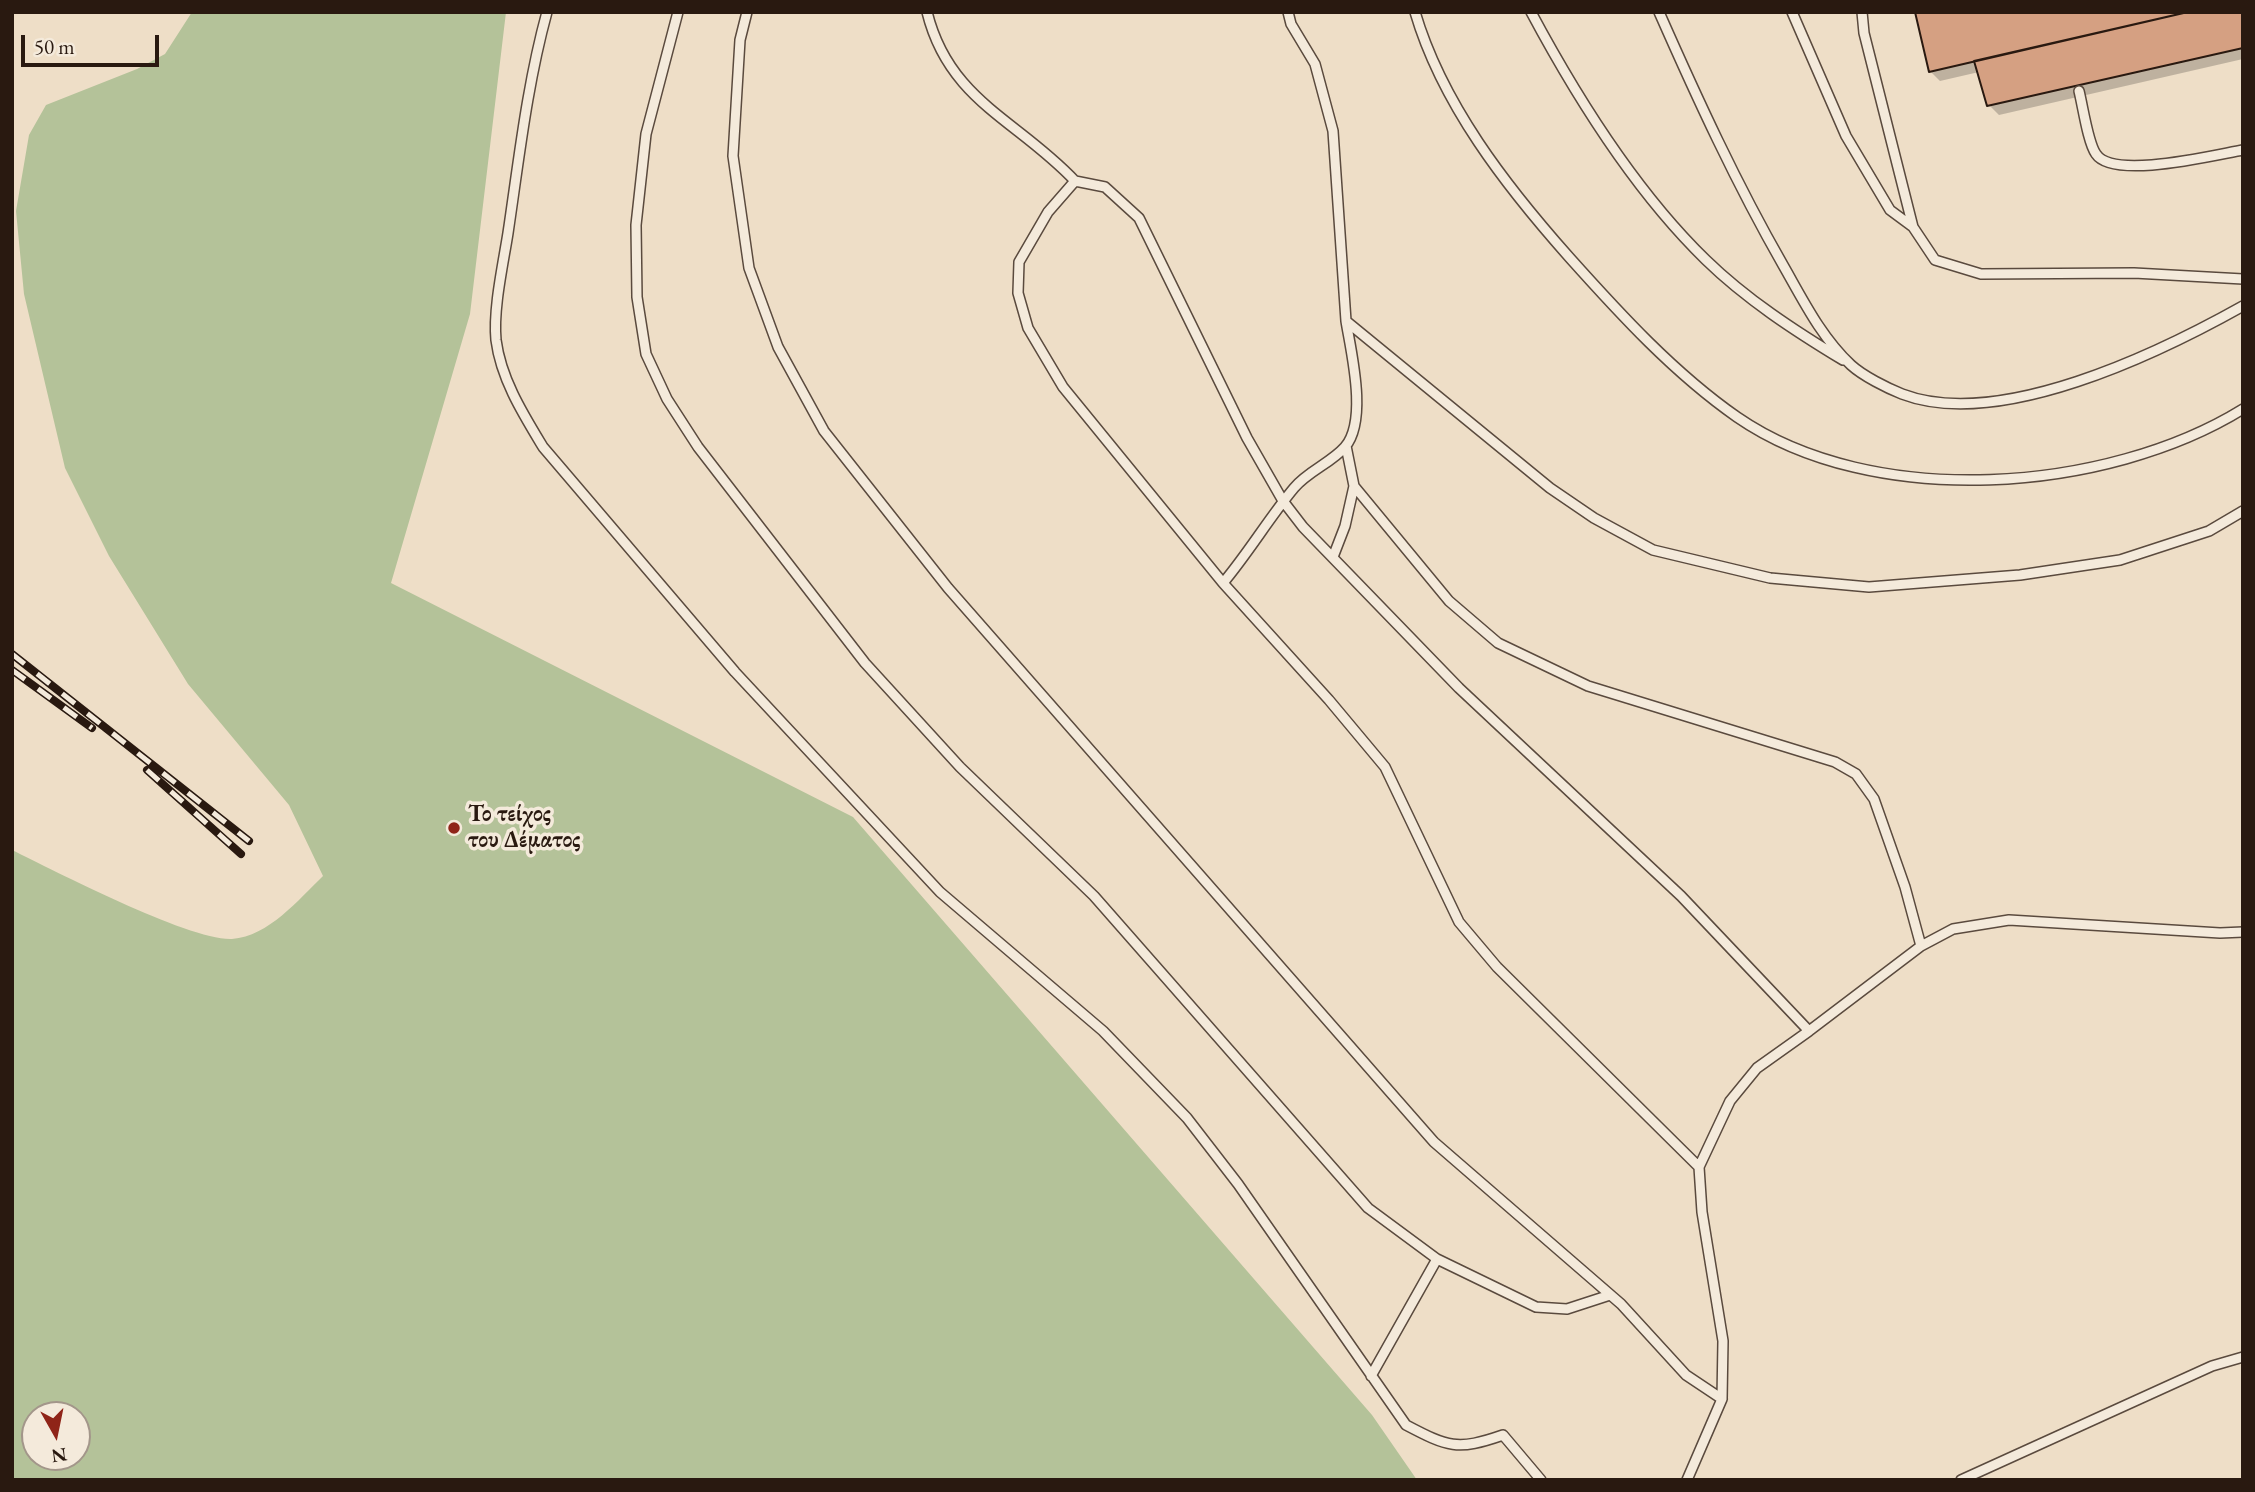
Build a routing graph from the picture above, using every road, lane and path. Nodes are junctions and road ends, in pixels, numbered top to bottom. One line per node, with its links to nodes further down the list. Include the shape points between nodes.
1 (547, 12): 33 (lane, via 532,66 496,338 503,369 543,447 735,672 940,892 1103,1031 1187,1118)
2 (678, 12): 30 (lane, via 646,134 636,225 637,297 646,354 667,399 698,447 865,663 960,766 1094,896 1368,1208)
3 (747, 12): 31 (lane, via 740,40 733,156 749,268 778,347 824,432 948,588 1434,1142)
4 (927, 12): 13 (lane, via 934,42 966,90)
5 (1288, 12): 17 (lane, via 1315,64 1333,131)
6 (1415, 12): 19 (lane, via 1427,51 1454,100 1504,177 1552,237 1686,377 1739,418 1778,440 1851,465 1913,478 1978,482 2097,466 2157,450)
7 (1531, 12): 18 (lane, via 1559,64 1647,194 1706,261 1786,325)
8 (1659, 12): 18 (lane, via 1761,228 1816,324)
9 (1792, 12): 14 (lane, via 1846,136 1890,210)
10 (1862, 12): 14 (lane)
11 (2079, 91): 12 (lane, via 2095,154 2108,163 2134,167)
12 (2243, 150)
13 (1075, 181): 22 (lane, via 1105,187 1139,218 1201,349); 25 (lane, via 1048,212 1018,262 1018,293 1028,328 1063,387)
14 (1913, 227): 15 (lane, via 1936,260 1981,274 2134,273)
15 (2243, 279)
16 (2243, 306): 18 (lane, via 2172,345 2102,374 2008,398 1953,403 1902,394)
17 (1346, 321): 20 (lane, via 1357,409); 23 (lane, via 1550,488 1594,518 1653,550 1770,578 1869,587 2020,575 2120,560 2209,531)
18 (1853, 366)
19 (2243, 409)
20 (1346, 446): 21 (lane); 22 (lane, via 1298,483)
21 (1354, 486): 24 (lane); 27 (lane, via 1449,601 1498,643 1588,686 1835,762 1856,774 1874,799)
22 (1283, 501): 24 (lane); 25 (lane, via 1252,550)
23 (2243, 511)
24 (1332, 557): 28 (lane, via 1459,688 1681,896)
25 (1223, 583): 29 (lane, via 1385,768 1459,922 1497,967)
26 (2243, 932): 27 (lane, via 2009,920 1953,929)
27 (1921, 946): 28 (lane)
28 (1809, 1031): 29 (lane, via 1757,1068 1730,1101)
29 (1699, 1167): 34 (lane, via 1723,1341)
30 (1437, 1259): 31 (lane, via 1536,1307 1567,1309); 33 (lane)
31 (1610, 1295): 34 (lane, via 1686,1375)
32 (2243, 1357): 37 (lane, via 2212,1366)
33 (1371, 1376): 35 (lane, via 1406,1425 1441,1443 1470,1446 1503,1435)
34 (1721, 1399): 36 (lane)
35 (1541, 1480)
36 (1686, 1480)
37 (1961, 1480)

